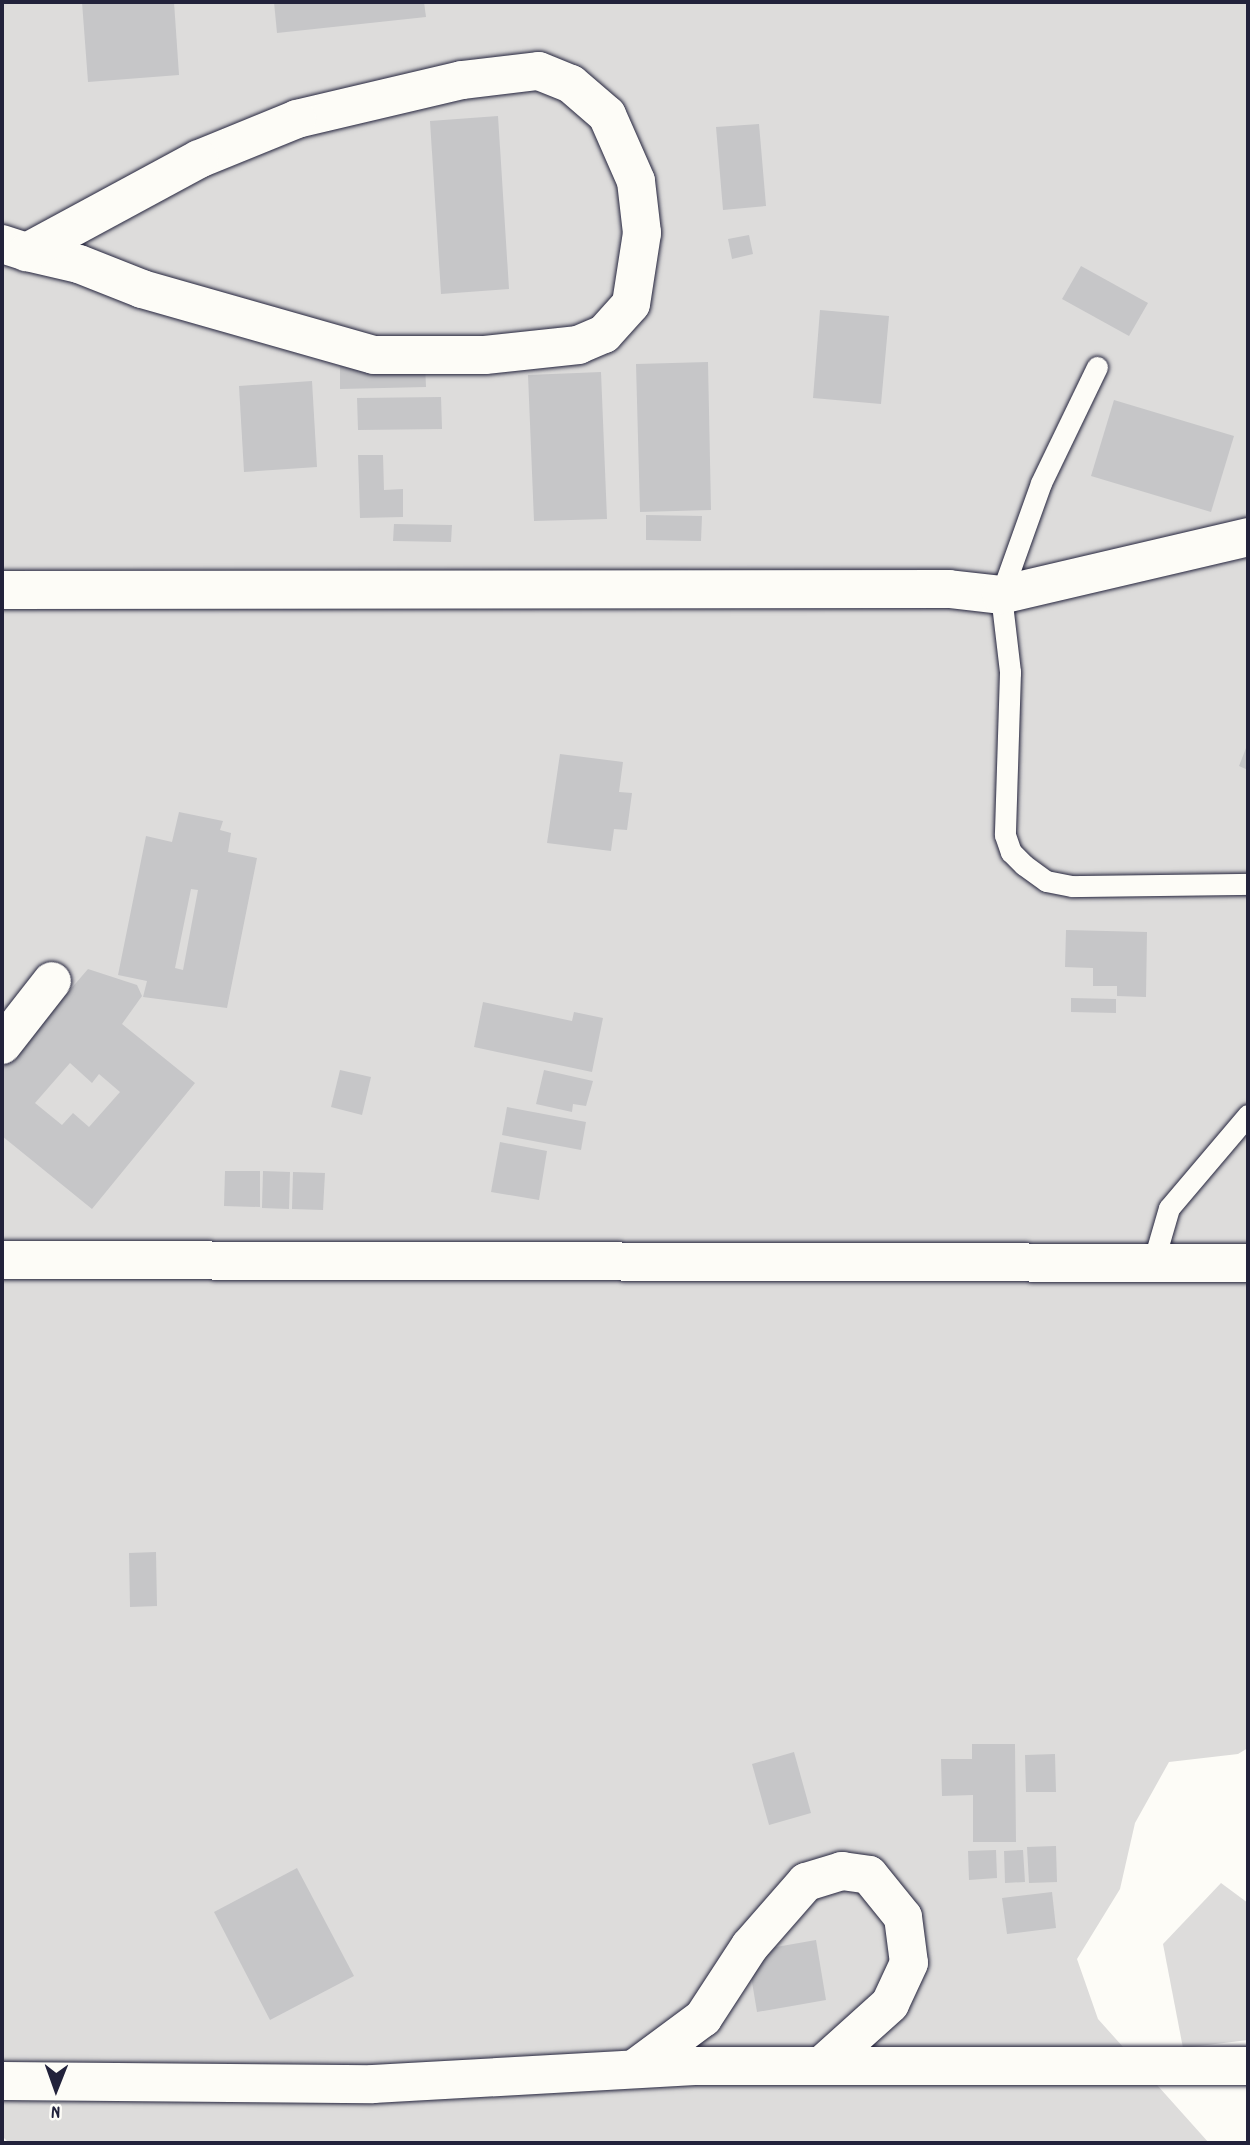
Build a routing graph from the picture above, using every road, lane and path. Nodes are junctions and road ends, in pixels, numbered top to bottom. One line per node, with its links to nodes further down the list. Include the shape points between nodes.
1 (14, 248): 1 (street, via 374,355 485,355 578,345 604,334 631,304 642,233 636,181 607,115 571,84 538,71 462,80 297,119 199,159)
2 (1097, 368): 5 (lane, via 1041,483)
3 (1248, 537): 5 (street)
4 (2, 590): 5 (street, via 949,589)
5 (1001, 595): 6 (lane, via 1010,672 1005,835 1011,852 1046,881 1072,886)
6 (1248, 884)
7 (52, 981): 8 (street)
8 (2, 1045)
9 (1248, 1115): 11 (lane, via 1169,1208)
10 (2, 1260): 11 (street)
11 (1153, 1263): 12 (street)
12 (1248, 1263)
13 (822, 2064): 14 (street); 15 (street); 15 (street, via 890,2004 909,1964 903,1917 869,1875 842,1871 806,1882 750,1946 703,2018)
14 (1248, 2067)
15 (634, 2069): 16 (street, via 373,2084)
16 (2, 2081)

